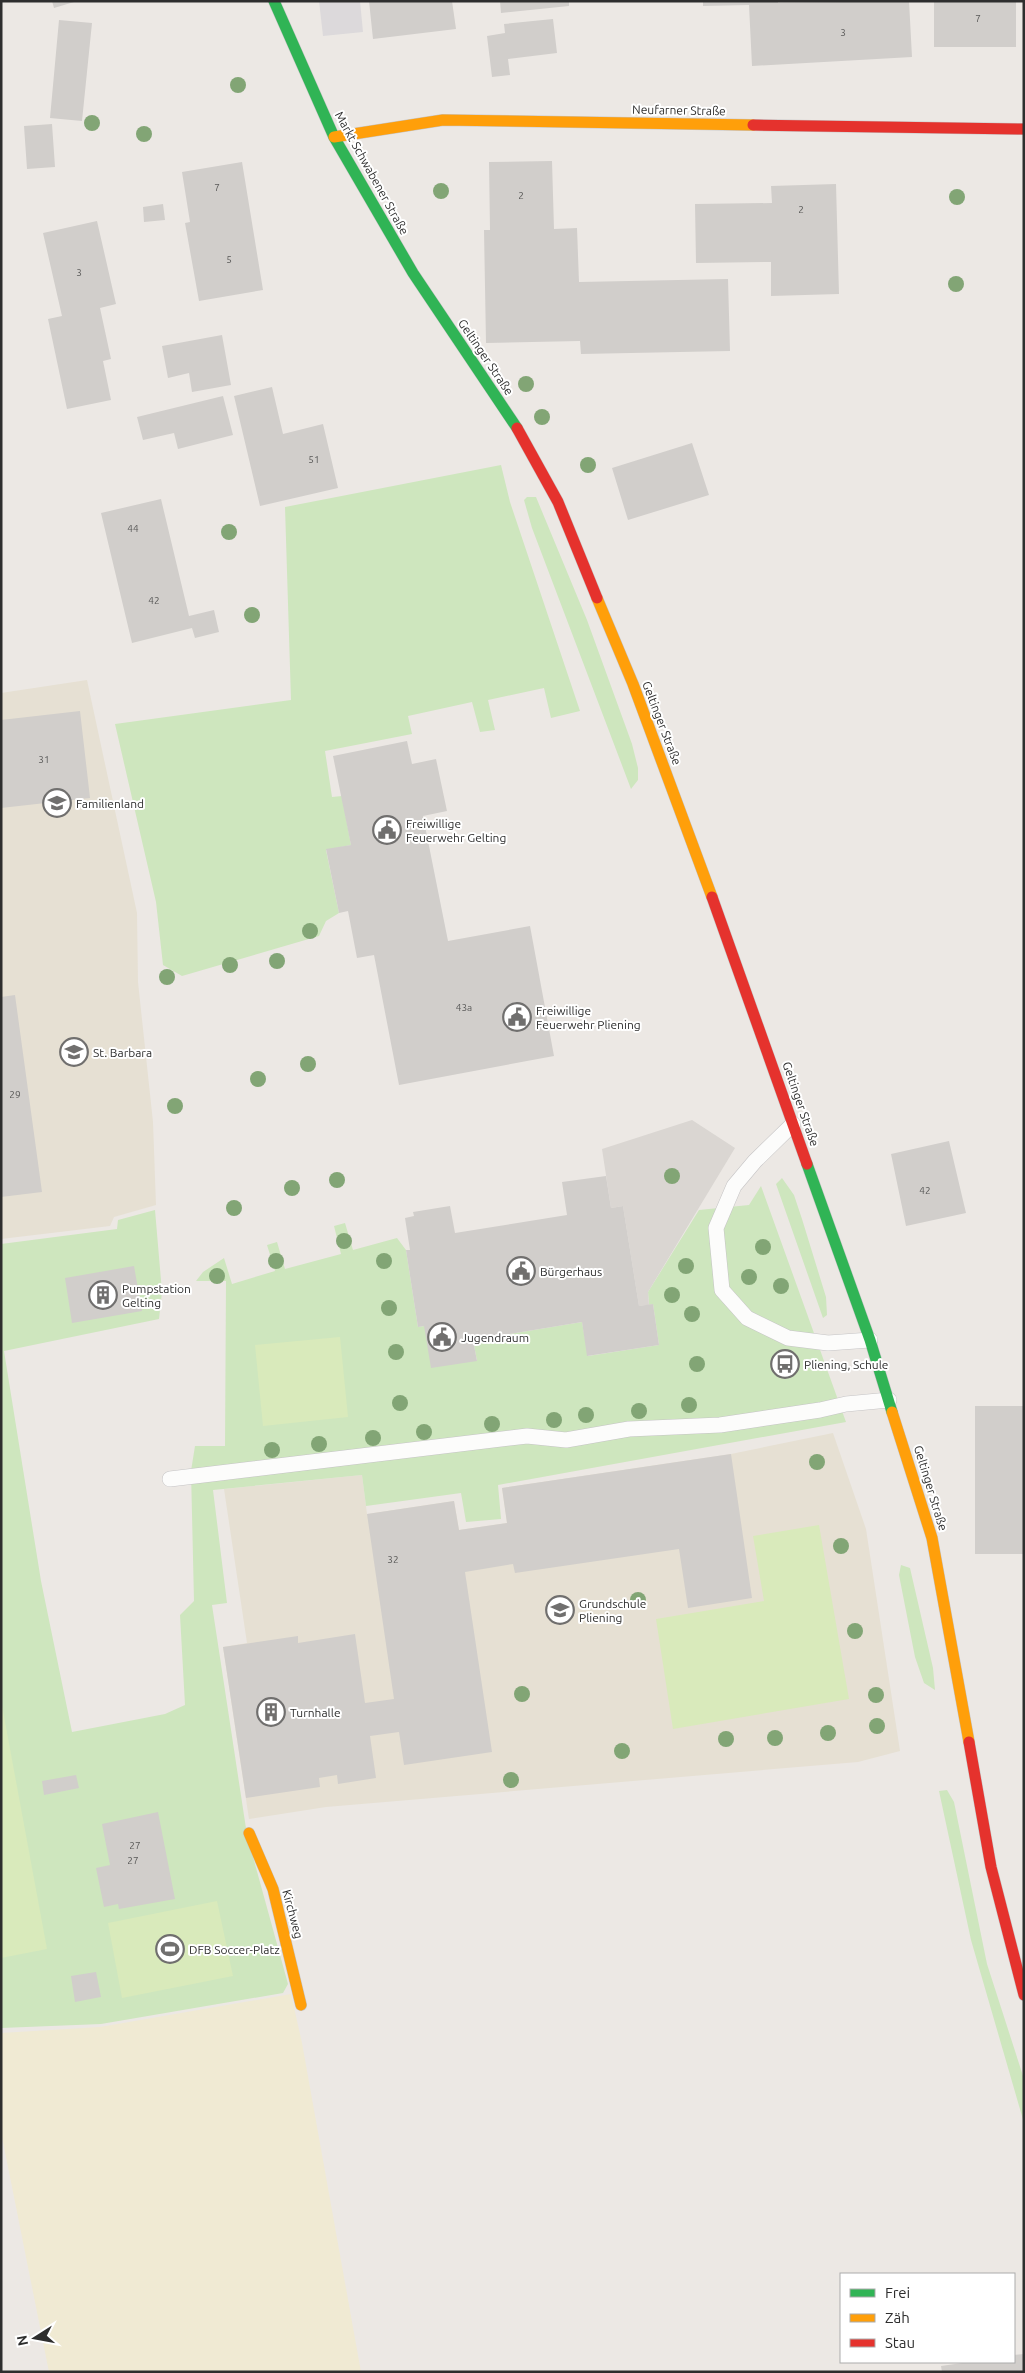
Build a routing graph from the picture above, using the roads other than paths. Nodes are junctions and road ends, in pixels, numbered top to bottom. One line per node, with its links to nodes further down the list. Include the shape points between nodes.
1 (274, 1): 3 (main road, Markt Schwabener Straße)
2 (1024, 129): 3 (main road, Neufarner Straße, via 443,120)
3 (334, 138): 4 (main road, Markt Schwabener Straße)
4 (413, 273): 5 (main road, Geltinger Straße, via 523,436 558,502 633,684)
5 (793, 1124): 6 (main road, Geltinger Straße); 6 (lane, via 734,1186 716,1228 722,1290 747,1318 788,1338 828,1343)
6 (870, 1340): 7 (main road, Geltinger Straße)
7 (889, 1400): 8 (lane, via 720,1425 629,1429 566,1440 527,1436); 10 (main road, Geltinger Straße, via 932,1538 991,1867)
8 (170, 1479)
9 (248, 1833): 11 (main road, Kirchweg, via 273,1889)
10 (1024, 1995)
11 (301, 2005)

